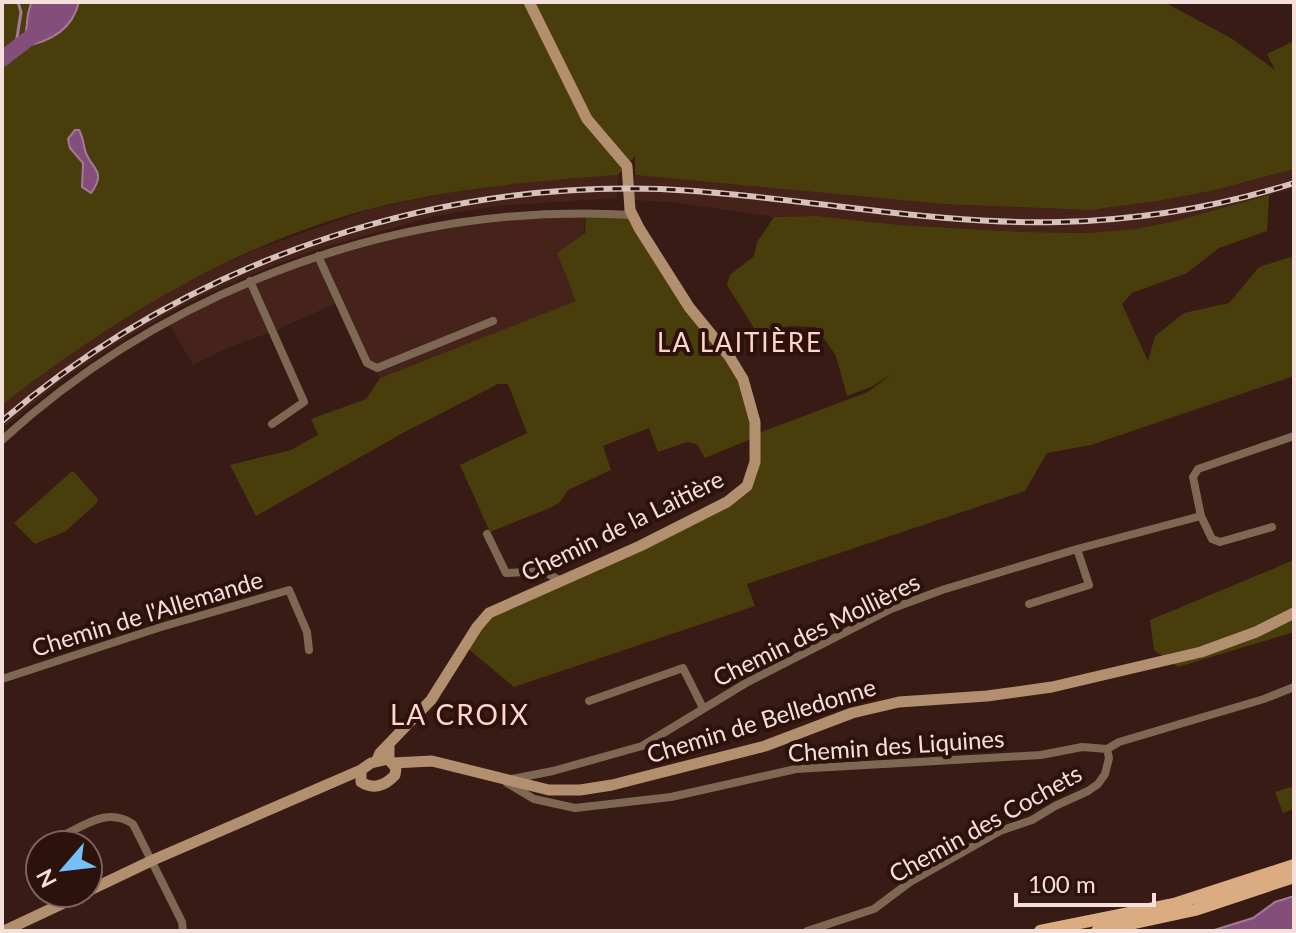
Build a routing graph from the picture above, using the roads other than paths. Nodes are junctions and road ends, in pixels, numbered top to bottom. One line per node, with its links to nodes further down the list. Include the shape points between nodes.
1 (529, 2): 2 (main road, via 587,119 625,162)
2 (631, 212): 3 (street, via 500,216); 13 (main road, Chemin de la Laitière, via 689,307 743,379 755,422 753,470 747,486 727,502)
3 (318, 256): 4 (street); 5 (street, via 367,363 377,368)
4 (250, 281): 6 (street, via 304,402); 8 (street, via 182,313 97,366 41,404)
5 (493, 321)
6 (272, 424)
7 (1294, 436): 9 (street, via 1198,469 1193,477)
8 (2, 440)
9 (1201, 516): 10 (street, via 1212,539 1220,542); 12 (street, Chemin des Mollières)
10 (1272, 527)
11 (487, 534): 13 (street, via 506,573 543,571)
12 (1077, 549): 14 (street, via 1089,585); 20 (street, Chemin des Mollières, via 891,609)
13 (561, 581): 22 (main road, Chemin de la Laitière, via 482,619 431,700 389,744)
14 (1029, 604)
15 (1294, 613): 24 (main road, Chemin de Belledonne, via 1201,652 1052,687 899,702 852,713 765,746 612,785 549,790)
16 (309, 650): 17 (street, Chemin de l'Allemande, via 289,590)
17 (2, 679)
18 (1294, 687): 21 (street, Chemin des Cochets)
19 (589, 701): 20 (street, via 683,668)
20 (703, 708): 24 (street, Chemin des Mollières, via 642,746)
21 (1107, 749): 24 (street, Chemin des Liquines, via 796,769 671,797 575,808 534,799); 33 (street, Chemin des Cochets, via 1105,774 1088,791 987,839 874,909)
22 (389, 764): 23 (main road); 23 (main road, via 391,779 381,785 370,786); 24 (main road, Chemin de Belledonne, via 466,768)
23 (361, 776): 26 (main road, via 341,779)
24 (503, 780)
25 (76, 829): 26 (street, via 117,816 133,824)
26 (153, 860): 29 (main road); 32 (street)
27 (1294, 865): 34 (main road, via 1174,904)
28 (1294, 877): 35 (main road, via 1195,910)
29 (104, 883)
30 (50, 909): 31 (main road)
31 (4, 931)
32 (183, 931)
33 (807, 931)
34 (1040, 931)
35 (1097, 931)

